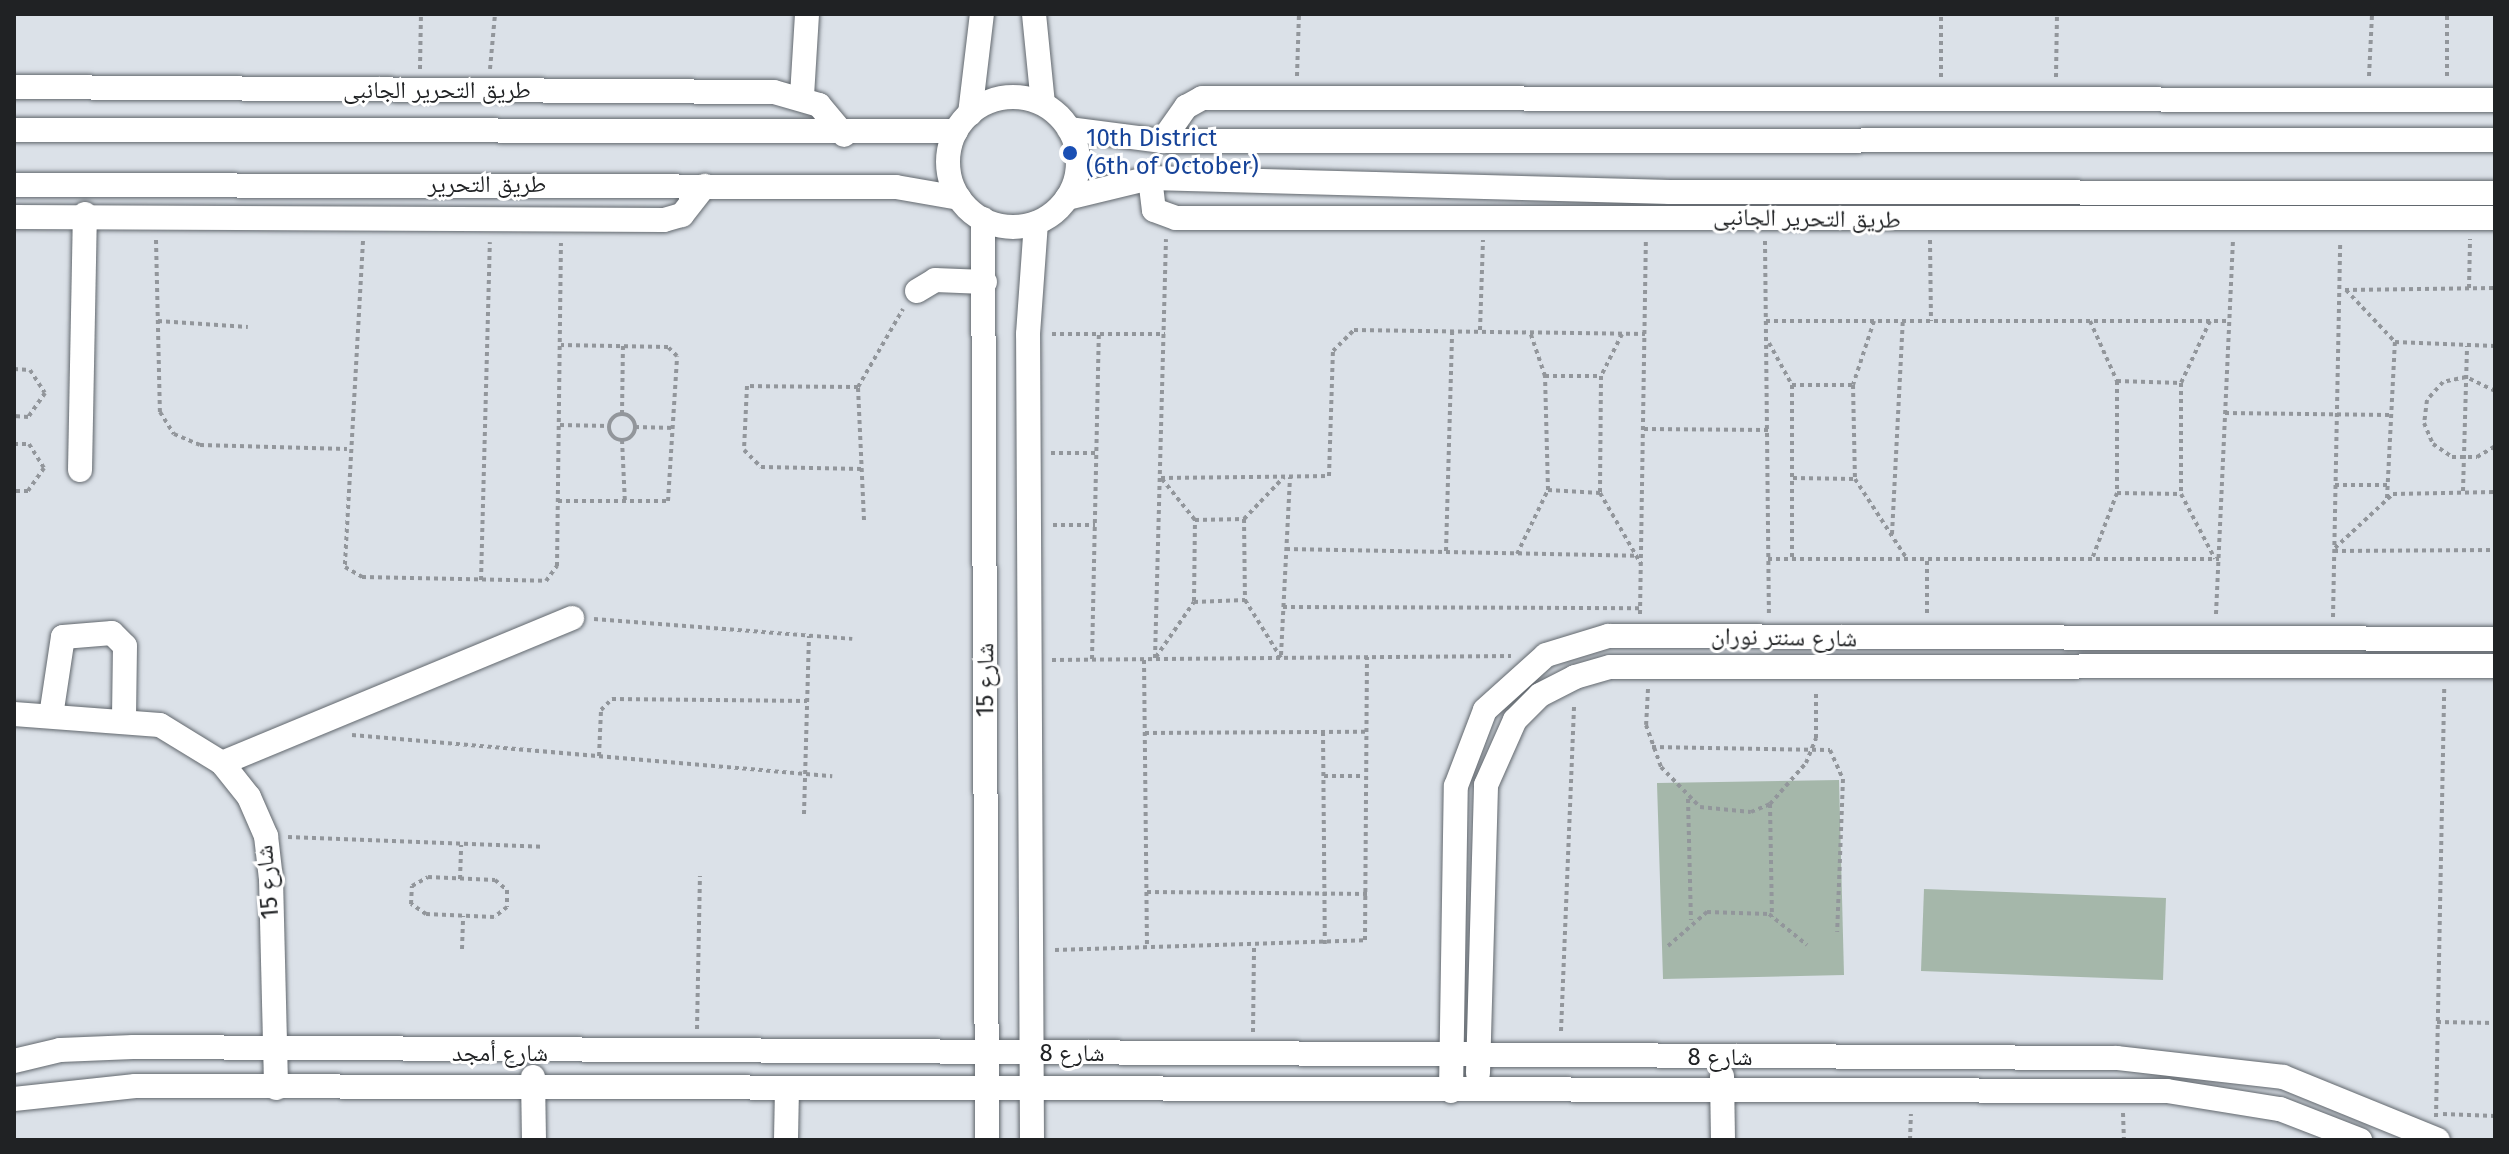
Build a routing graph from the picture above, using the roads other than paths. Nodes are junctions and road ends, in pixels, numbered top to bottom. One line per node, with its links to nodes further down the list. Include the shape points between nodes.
1 (807, 14): 6 (street)
2 (982, 14): 10 (street)
3 (1034, 14): 9 (street)
4 (14, 87): 5 (street, طريق التحرير الجانبى)
5 (453, 91): 6 (street, طريق التحرير الجانبى); 13 (street)
6 (802, 96): 14 (street)
7 (1878, 99): 8 (street); 15 (street); 17 (street, via 1202,98 1186,107)
8 (2495, 100)
9 (1043, 104): 10 (street, via 1005,98); 11 (street)
10 (963, 122): 14 (street); 23 (street, via 948,165)
11 (1069, 129): 17 (street); 24 (street, via 1078,157)
12 (14, 130): 13 (street)
13 (454, 132): 14 (street)
14 (844, 135)
15 (1878, 139): 16 (street); 17 (street)
16 (2495, 140)
17 (1162, 141)
18 (1150, 178): 21 (street); 24 (street); 27 (street, طريق التحرير الجانبى, via 1148,198 1166,217)
19 (14, 185): 20 (street, طريق التحرير)
20 (705, 186): 23 (street, طريق التحرير, via 896,187); 25 (street, via 689,209 664,220)
21 (1700, 192): 22 (street); 27 (street)
22 (2495, 193)
23 (959, 198): 29 (street)
24 (1067, 198): 30 (street)
25 (85, 214): 26 (street); 33 (street)
26 (14, 217)
27 (1700, 218): 28 (street, طريق التحرير الجانبى)
28 (2483, 218)
29 (983, 219): 30 (street, via 1009,227); 31 (street, شارع 15)
30 (1036, 223): 43 (street, شارع 15, via 1028,334)
31 (985, 282): 32 (street, via 935,280); 42 (street, شارع 15)
32 (917, 291)
33 (80, 470)
34 (572, 618): 40 (street)
35 (2495, 639): 45 (street, شارع سنتر نوران, via 1641,635 1608,636 1546,655 1485,710 1456,786)
36 (2495, 666): 46 (street, شارع سنتر نوران, via 1610,667 1575,677 1540,695 1515,720 1486,785)
37 (14, 714): 38 (street, شارع 15)
38 (51, 716): 39 (street, شارع 15); 39 (street, via 63,637 112,633 125,646)
39 (124, 719): 40 (street, شارع 15, via 160,725)
40 (222, 763): 41 (street, شارع 15, via 249,797 266,836)
41 (275, 1051): 44 (street, شارع أمجد); 48 (street, شارع أمجد, via 75,1049); 49 (street, شارع 15)
42 (987, 1054): 43 (street, شارع 8); 44 (street, شارع أمجد); 51 (street, شارع 15)
43 (1032, 1054): 45 (street, شارع 8); 52 (street, شارع 15)
44 (534, 1055): 55 (street)
45 (1451, 1056): 46 (street, شارع 8); 53 (street, شارع سنتر نوران)
46 (1478, 1056): 47 (street, شارع 8); 54 (street, شارع سنتر نوران)
47 (1722, 1058): 56 (street); 64 (street, شارع 8, via 2173,1059 2283,1077)
48 (14, 1061)
49 (276, 1088): 55 (street, شارع أمجد); 57 (street, شارع أمجد, via 63,1088)
50 (787, 1089): 51 (street, شارع أمجد); 55 (street, شارع أمجد); 59 (street)
51 (987, 1090): 52 (street, شارع 8); 60 (street, شارع 15)
52 (1032, 1090): 53 (street, شارع 8); 61 (street, شارع 15)
53 (1451, 1091): 54 (street, شارع 8)
54 (1478, 1091): 56 (street, شارع 8)
55 (533, 1092): 58 (street)
56 (1722, 1092): 62 (street); 63 (street, شارع 8, via 2167,1091 2280,1109)
57 (14, 1099)
58 (534, 1140)
59 (786, 1140)
60 (987, 1140)
61 (1032, 1140)
62 (1723, 1140)
63 (2360, 1140)
64 (2437, 1140)

